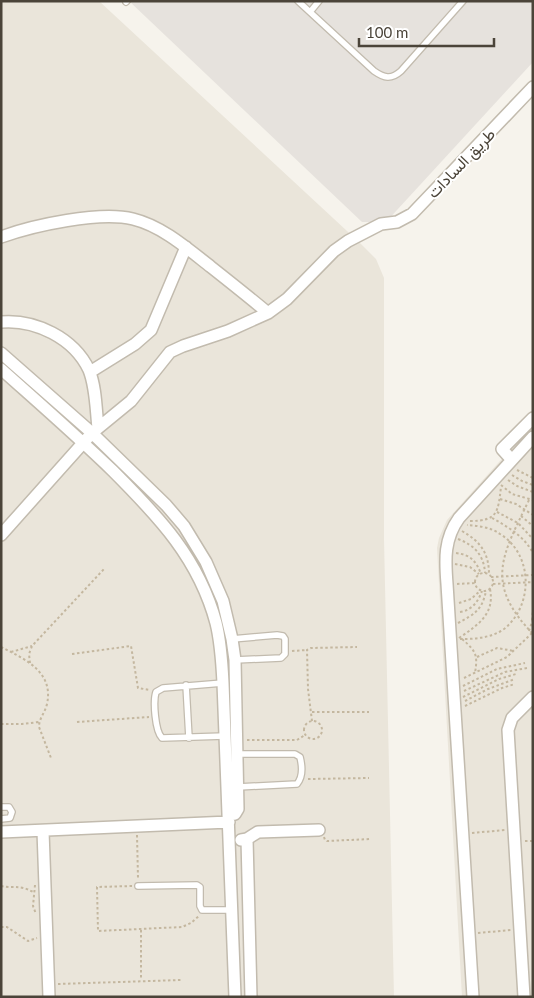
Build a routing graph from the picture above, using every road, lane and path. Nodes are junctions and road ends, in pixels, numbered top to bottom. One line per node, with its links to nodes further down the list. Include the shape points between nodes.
1 (298, 1): 4 (lane)
2 (319, 1): 4 (lane)
3 (464, 1): 4 (lane, via 401,71 389,78 374,70)
4 (310, 12)
5 (533, 87): 8 (street, طريق السادات, via 412,214 364,232 334,251 287,299)
6 (1, 236): 7 (street, via 79,219 117,216 162,231)
7 (186, 247): 8 (street); 12 (street, via 147,336)
8 (268, 313): 14 (street, طريق السادات, via 170,352 131,401)
9 (1, 322): 12 (street, via 26,323 56,335 75,350)
10 (1, 353): 14 (street)
11 (1, 369): 16 (street)
12 (90, 372): 14 (street)
13 (533, 418): 19 (street, via 502,449)
14 (95, 431): 16 (street, طريق السادات); 65 (street, via 166,505 196,544 217,586)
15 (533, 437): 17 (street)
16 (84, 443): 37 (street, طريق السادات); 83 (street, via 156,515 185,552 202,584 216,622)
17 (521, 448): 18 (street); 19 (street)
18 (533, 452)
19 (511, 459): 35 (street)
20 (512, 475): 22 (path)
21 (508, 479): 23 (path)
22 (533, 485)
23 (533, 492)
24 (500, 499): 25 (path, via 501,485 512,494); 27 (path, via 510,500); 28 (path)
25 (529, 500): 26 (path); 27 (path)
26 (533, 500)
27 (524, 509): 29 (path); 30 (path)
28 (497, 512): 31 (path); 33 (path)
29 (533, 515)
30 (521, 516): 33 (path); 34 (path)
31 (491, 518): 32 (path); 36 (path)
32 (468, 521)
33 (518, 523): 36 (path); 38 (path)
34 (533, 526)
35 (452, 529): 39 (path, via 486,528); 40 (street); 44 (path, via 482,558); 47 (path, via 472,538 484,549)
36 (514, 531): 39 (path); 41 (path)
37 (1, 536)
38 (533, 539)
39 (509, 540): 45 (path, via 521,555); 48 (path)
40 (446, 553): 42 (street); 44 (path, via 472,558)
41 (533, 553)
42 (446, 566): 44 (path, via 464,565); 53 (street)
43 (104, 569): 67 (path)
44 (482, 574): 47 (path); 51 (path)
45 (527, 575): 46 (path); 48 (path); 49 (path)
46 (533, 575)
47 (490, 576): 48 (path); 54 (path)
48 (502, 577): 52 (path)
49 (528, 582): 50 (path); 52 (path); 60 (path, via 524,603)
50 (533, 582)
51 (475, 583): 53 (path); 56 (path)
52 (503, 583): 54 (path); 60 (path, via 507,600)
53 (447, 584): 58 (street)
54 (493, 584): 55 (path)
55 (490, 589): 57 (path); 66 (path, via 490,608 475,627 458,638)
56 (481, 591): 57 (path); 58 (path); 58 (path, via 471,608 465,611)
57 (486, 591): 62 (path, via 478,611)
58 (449, 608): 62 (street)
59 (533, 610): 61 (path)
60 (516, 616): 63 (path); 66 (path, via 497,633)
61 (532, 619): 63 (path)
62 (450, 627): 88 (street)
63 (529, 631): 64 (path)
64 (532, 634): 72 (path)
65 (232, 639): 71 (lane, via 280,635 285,638); 76 (street)
66 (462, 639): 75 (path)
67 (32, 646): 73 (path); 77 (path)
68 (357, 647): 70 (path)
69 (1, 648): 73 (path)
70 (307, 650): 71 (path); 89 (path)
71 (285, 651): 76 (lane, via 281,658)
72 (514, 651): 75 (path, via 497,648); 80 (path)
73 (11, 652): 77 (path)
74 (72, 654): 86 (path, via 131,646 138,688)
75 (477, 657): 80 (path)
76 (235, 660): 99 (street)
77 (30, 662): 93 (path, via 47,684 47,704)
78 (526, 663): 88 (path, via 497,670)
79 (527, 668): 88 (path, via 505,672)
80 (475, 673): 88 (path)
81 (516, 674): 88 (path)
82 (515, 679): 88 (path)
83 (223, 683): 85 (lane); 97 (street)
84 (515, 684): 88 (path)
85 (186, 685): 86 (lane); 98 (lane)
86 (160, 689): 91 (lane, via 155,695)
87 (533, 696): 109 (street, via 512,718 508,730)
88 (454, 698): 113 (street)
89 (312, 712): 90 (path); 92 (path)
90 (368, 712)
91 (156, 716): 94 (path); 98 (lane, via 162,738)
92 (312, 721): 96 (path, via 306,724); 96 (path, via 321,726 320,736 314,740)
93 (39, 722): 95 (path); 101 (path, via 40,733)
94 (77, 722)
95 (1, 724)
96 (305, 735): 99 (path, via 297,740)
97 (225, 736): 98 (lane); 106 (street)
98 (189, 738)
99 (237, 740): 100 (street)
100 (237, 754): 103 (lane, via 298,755); 104 (street)
101 (51, 758)
102 (369, 778): 103 (path)
103 (301, 780): 104 (lane, via 294,785)
104 (238, 788): 106 (street, via 238,811)
105 (1, 807): 107 (lane, via 9,807 12,812 10,818)
106 (229, 818): 108 (street); 114 (street)
107 (1, 819)
108 (137, 825): 110 (street); 118 (path)
109 (513, 830): 113 (path); 124 (street)
110 (43, 831): 111 (street); 125 (street)
111 (1, 832)
112 (321, 832): 115 (street, via 258,832); 116 (path, via 327,841)
113 (462, 833): 126 (street)
114 (229, 839): 115 (street); 121 (street)
115 (247, 839): 132 (street)
116 (371, 839)
117 (1, 886): 119 (path, via 21,886)
118 (138, 886): 120 (lane, via 199,886 200,906); 123 (path, via 96,887 98,931)
119 (33, 892)
120 (205, 910): 121 (lane); 123 (path, via 182,927)
121 (232, 910): 131 (street)
122 (1, 927): 125 (path, via 7,927 28,941)
123 (141, 930): 128 (path)
124 (520, 930): 126 (path); 134 (street)
125 (46, 934): 129 (street)
126 (469, 934): 133 (street)
127 (181, 980): 128 (path)
128 (142, 981): 129 (path)
129 (48, 985): 130 (street)
130 (49, 997)
131 (235, 997)
132 (251, 997)
133 (472, 997)
134 (524, 997)

